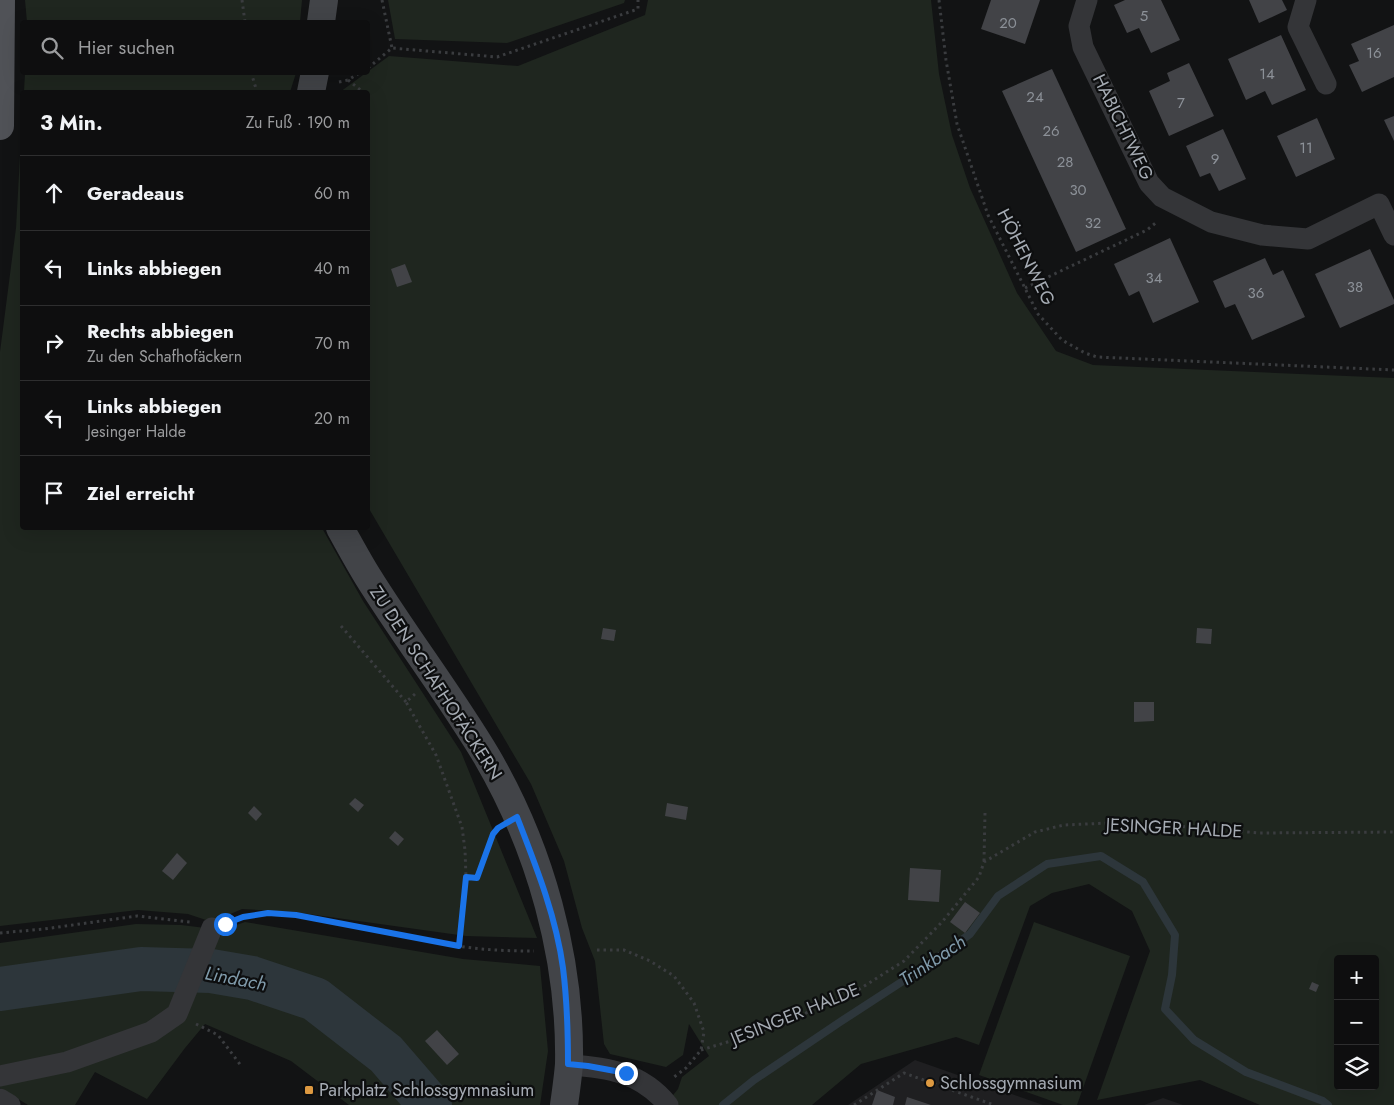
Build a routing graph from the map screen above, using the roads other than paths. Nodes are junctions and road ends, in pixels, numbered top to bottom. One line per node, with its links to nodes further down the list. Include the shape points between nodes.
1 (1, 0): 7 (main road)
2 (324, 0): 5 (street)
3 (1087, 0): 8 (street, HABICHTWEG, via 1080,26 1083,47 1149,183 1162,197 1211,222 1262,235 1308,238 1379,204)
4 (1306, 0): 6 (street, via 1298,27)
5 (321, 20)
6 (1326, 84)
7 (0, 126)
8 (1394, 234)
9 (341, 530): 11 (street, ZU DEN SCHAFHOFÄCKERN, via 367,576 487,758 517,817 540,877 563,967)
10 (209, 935): 12 (street, via 180,1007 151,1032 67,1062)
11 (568, 1064): 13 (street, via 626,1073); 16 (street, ZU DEN SCHAFHOFÄCKERN)
12 (0, 1076)
13 (662, 1098)
14 (0, 1099): 15 (street)
15 (10, 1105)
16 (564, 1105)

